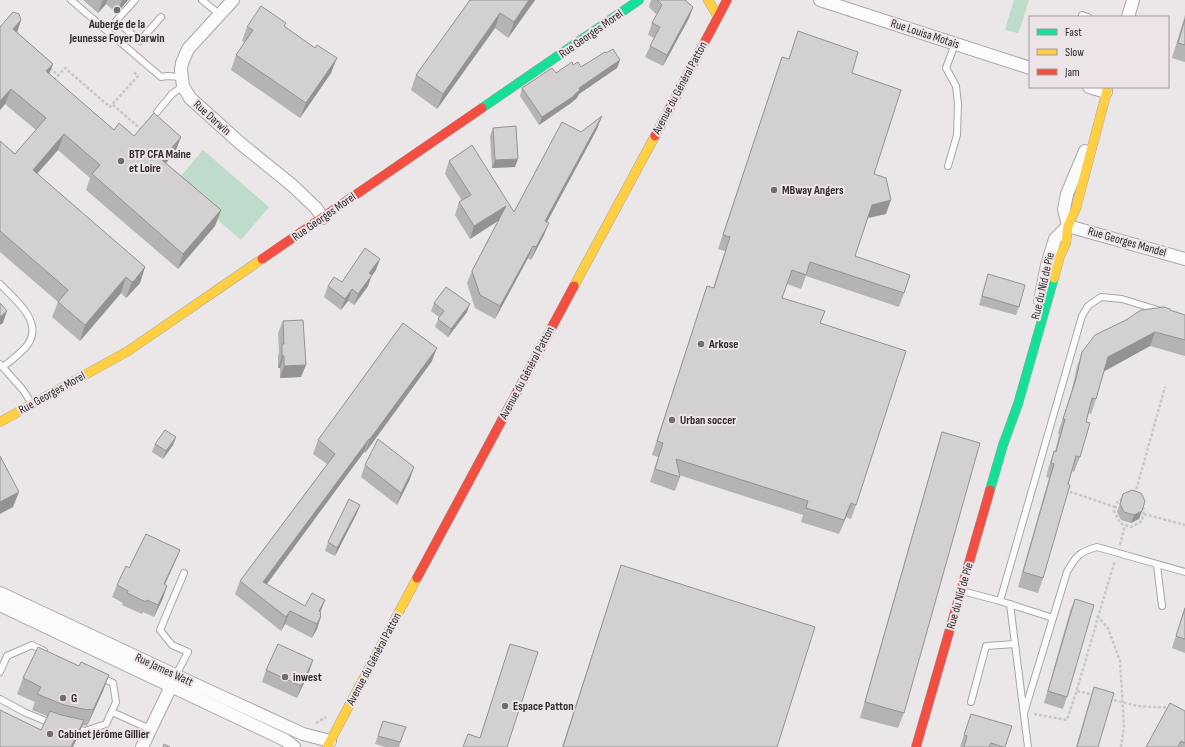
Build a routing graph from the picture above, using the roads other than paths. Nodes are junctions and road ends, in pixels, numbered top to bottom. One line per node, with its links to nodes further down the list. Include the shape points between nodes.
1 (71, 0): 17 (lane, via 161,77 167,76)
2 (135, 0): 13 (lane, via 116,21 140,41)
3 (202, 0): 11 (lane)
4 (233, 0): 11 (street)
5 (639, 0): 23 (street, Rue Georges Morel)
6 (708, 0): 14 (street)
7 (727, 0): 14 (street, Avenue du Général Patton)
8 (820, 0): 10 (street, Rue Louisa Motais)
9 (1133, 0): 12 (street)
10 (840, 3): 15 (street, Rue Louisa Motais)
11 (219, 14): 17 (street, via 188,49 182,63)
12 (1128, 16)
13 (161, 17)
14 (718, 17): 54 (street, Avenue du Général Patton)
15 (955, 44): 16 (street, Rue Louisa Motais); 22 (lane, via 946,68 956,86 958,104 957,135)
16 (1029, 68)
17 (182, 81): 20 (lane); 23 (street, Rue Darwin, via 190,98 293,186)
18 (1095, 88): 19 (street)
19 (1107, 90): 21 (street)
20 (157, 112)
21 (1098, 123): 24 (street, via 1067,194 1064,209)
22 (948, 166)
23 (323, 218): 29 (street, Rue Georges Morel, via 128,350)
24 (1068, 226): 25 (street, Rue Georges Mandel); 31 (street, Rue du Nid de Pie, via 1055,239 1050,254)
25 (1185, 259)
26 (0, 284): 28 (lane, via 28,315 32,328 28,345)
27 (1171, 313): 37 (lane, via 1122,299 1101,297 1088,306 1082,316)
28 (2, 366): 29 (lane)
29 (32, 404): 30 (street, Rue Georges Morel)
30 (0, 422)
31 (1003, 445): 35 (street, Rue du Nid de Pie)
32 (1157, 564): 33 (lane); 40 (lane); 41 (lane, via 1097,548 1086,550 1075,558 1067,572)
33 (1185, 572)
34 (184, 573): 46 (lane, via 160,630 172,645 188,652)
35 (962, 591): 37 (lane); 57 (street, Rue du Nid de Pie)
36 (0, 593): 46 (street, Rue James Watt)
37 (1000, 601): 38 (lane)
38 (1010, 604): 41 (lane); 42 (lane)
39 (0, 605): 46 (street, Rue James Watt)
40 (1162, 606)
41 (1053, 618): 50 (lane)
42 (1015, 644): 48 (lane, via 986,646); 50 (lane)
43 (52, 654): 44 (lane, via 32,645 8,656)
44 (0, 672)
45 (93, 674): 49 (lane, via 113,683 116,702)
46 (174, 680): 53 (street); 54 (street, Rue James Watt); 56 (street, Rue James Watt)
47 (0, 699): 51 (lane)
48 (971, 702)
49 (112, 712): 52 (lane, via 106,724 85,731); 53 (lane)
50 (1024, 713): 58 (lane)
51 (57, 725)
52 (64, 727)
53 (150, 728): 55 (street)
54 (329, 744)
55 (142, 747)
56 (294, 747)
57 (916, 747)
58 (1028, 747)

